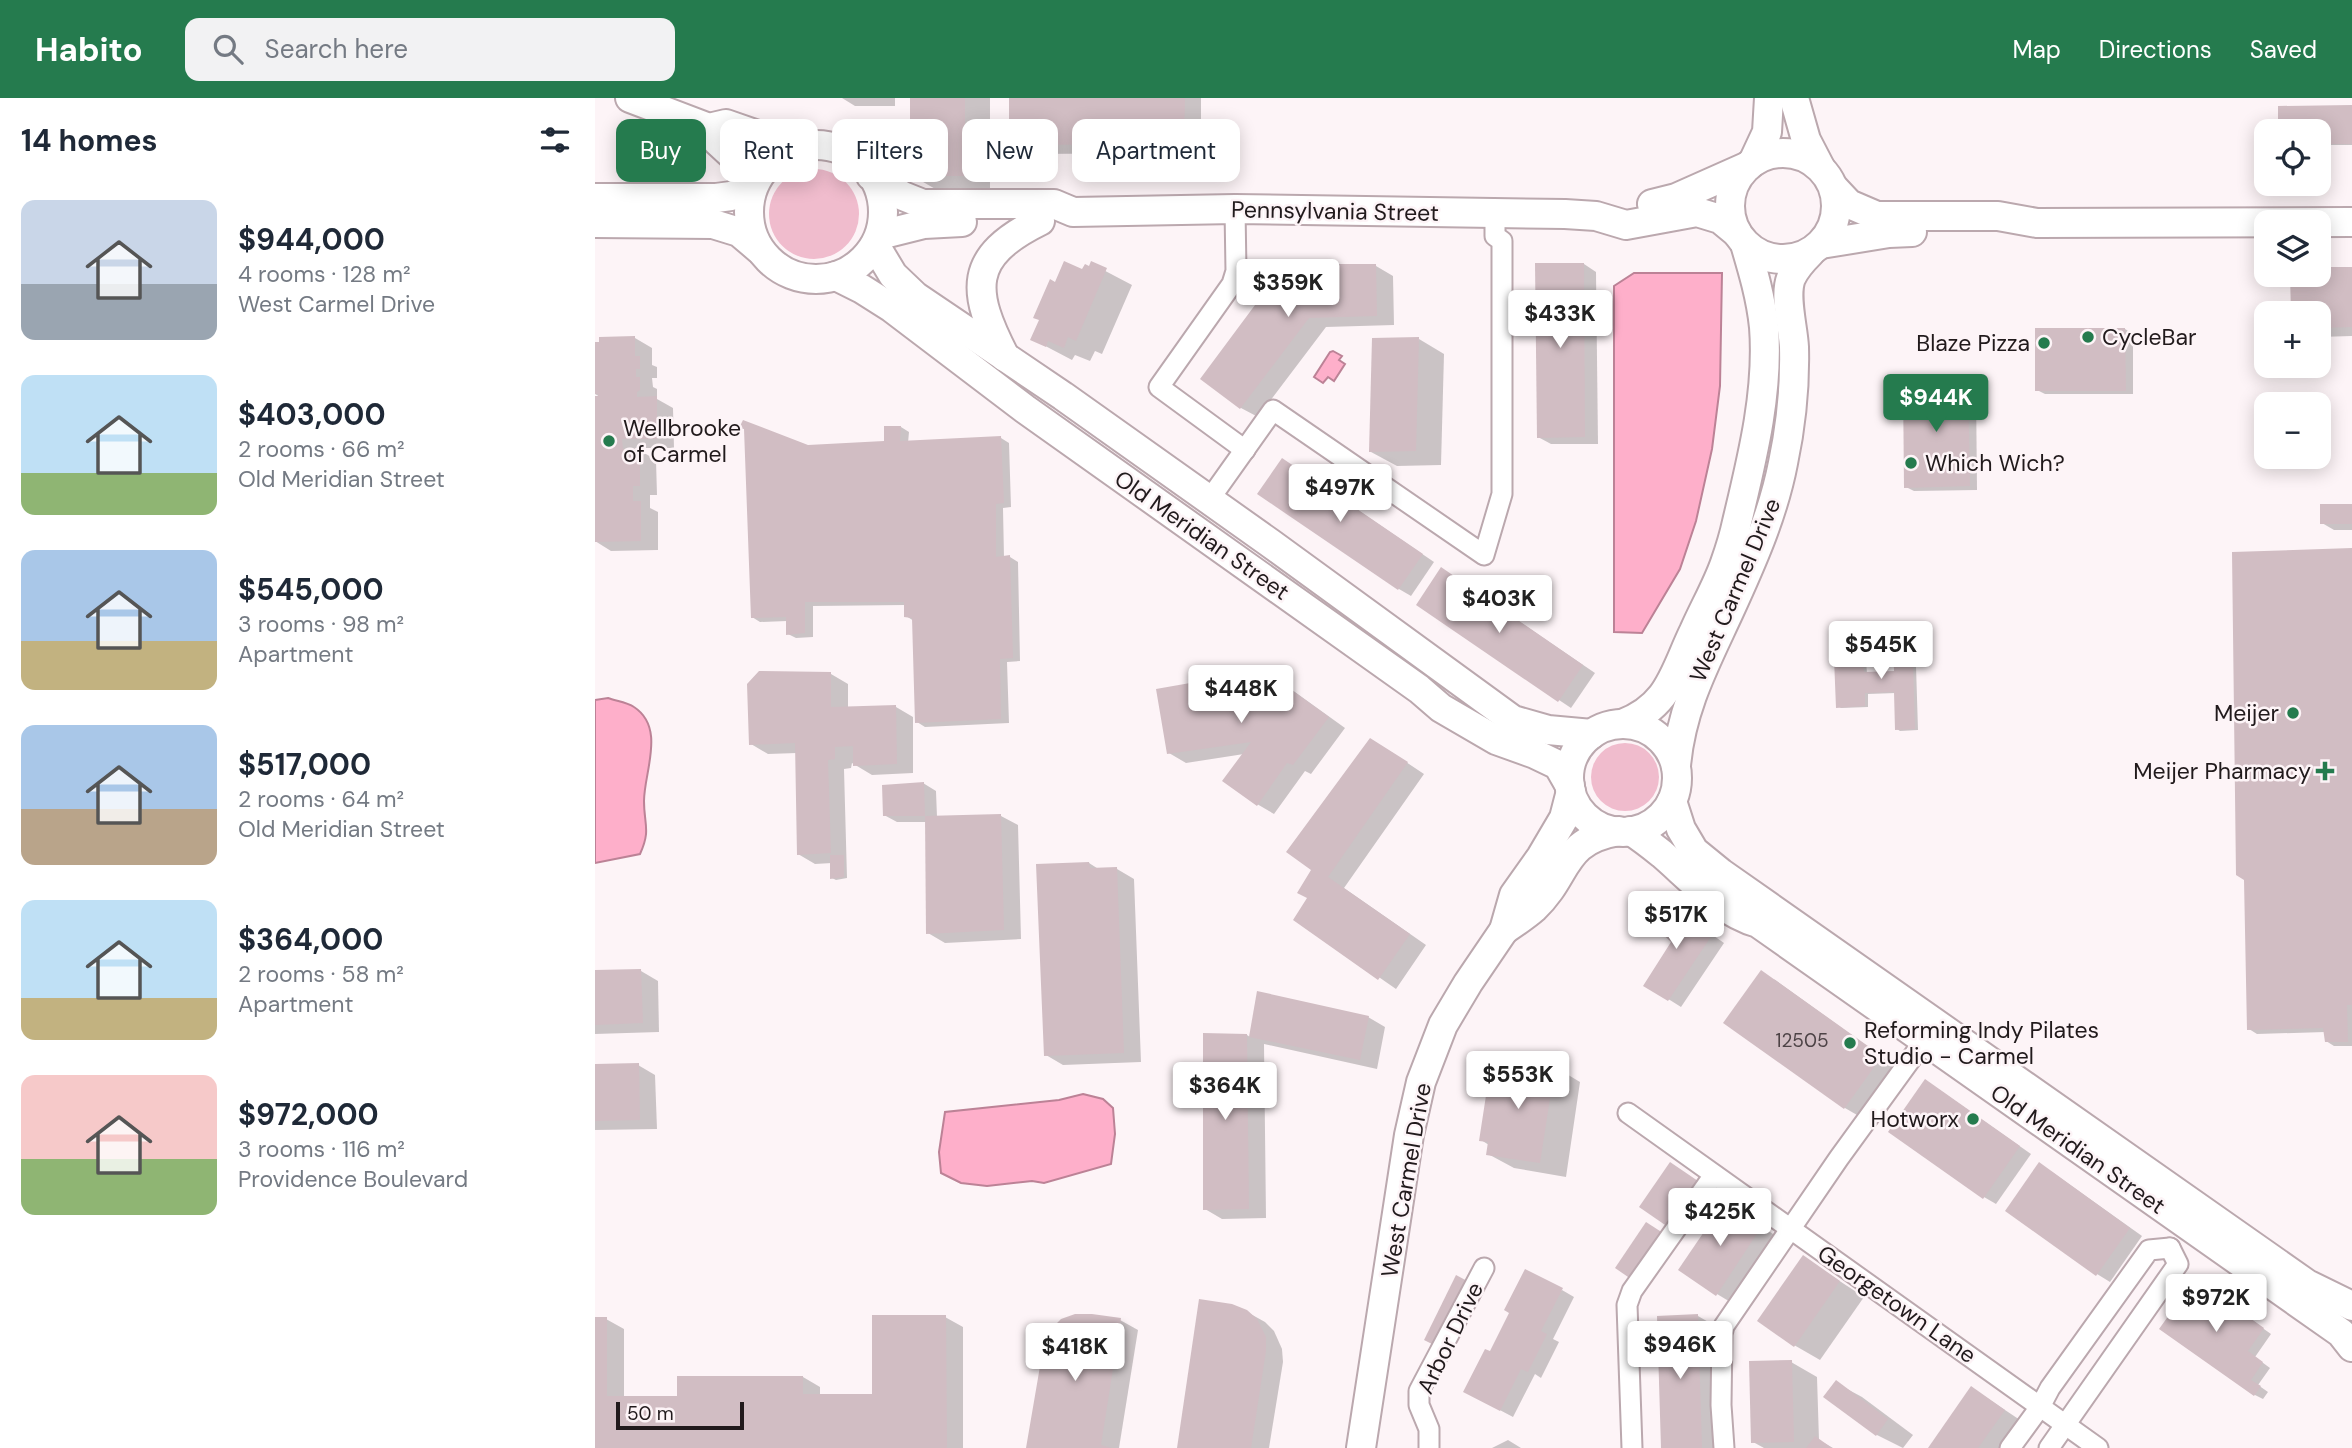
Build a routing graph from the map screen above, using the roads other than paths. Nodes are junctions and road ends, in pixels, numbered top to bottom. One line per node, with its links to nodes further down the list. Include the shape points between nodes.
1 (630, 98): 5 (main road)
2 (1769, 98): 6 (main road, via 1767,132)
3 (1794, 98): 7 (main road, via 1806,140)
4 (720, 125): 5 (main road)
5 (709, 128): 10 (main road)
6 (1751, 164): 7 (main road, via 1771,154 1791,153 1809,160); 15 (main road, Pennsylvania Street, via 1676,198 1609,208); 20 (main road, via 1736,182 1730,201)
7 (1827, 178): 19 (main road, via 1849,204 1877,216 1998,216); 23 (main road, via 1837,208 1835,221)
8 (873, 182): 21 (main road, via 883,219)
9 (881, 182): 13 (main road, Pennsylvania Street, via 923,204 1054,204)
10 (755, 183): 11 (main road, via 716,198); 22 (main road, via 748,209)
11 (595, 198)
12 (1235, 209): 13 (main road, Pennsylvania Street); 14 (main road, Pennsylvania Street); 26 (street, via 1232,284 1159,387)
13 (1073, 212): 16 (main road, Pennsylvania Street, via 1057,222)
14 (1504, 213): 15 (main road, Pennsylvania Street); 26 (street, via 1511,235 1502,241 1502,494 1484,555 1273,410)
15 (1596, 216): 20 (main road, Pennsylvania Street, via 1638,225 1697,212 1720,219)
16 (1040, 221): 21 (main road, Pennsylvania Street, via 934,222); 25 (main road, via 998,248 983,278 983,309)
17 (2352, 222): 19 (main road)
18 (595, 223): 22 (main road, via 713,224 739,232)
19 (2037, 223): 23 (main road, via 2009,230 1889,233)
20 (1741, 238): 23 (main road, via 1762,256 1776,259 1797,258); 28 (main road, West Carmel Drive, via 1759,292 1764,328 1759,416 1733,540 1667,691 1645,712)
21 (877, 240): 24 (main road, via 861,263); 25 (main road, Old Meridian Street, via 901,284)
22 (759, 248): 24 (main road, via 772,264 789,274 809,279)
23 (1816, 249): 30 (main road, West Carmel Drive, via 1791,278 1788,295 1793,379 1777,491 1685,711)
24 (836, 276): 31 (main road, Old Meridian Street, via 892,309 1441,708 1496,740 1558,765)
25 (1005, 357): 27 (main road, Old Meridian Street)
26 (1245, 450): 27 (street)
27 (1209, 500): 29 (main road, Old Meridian Street, via 1513,720 1548,730)
28 (1622, 724): 29 (main road); 30 (main road, via 1643,727 1660,738)
29 (1592, 734): 31 (main road, via 1576,751)
30 (1675, 766): 32 (main road)
31 (1570, 788): 33 (main road, via 1589,819); 34 (main road, West Carmel Drive, via 1564,818 1514,895)
32 (1672, 801): 33 (main road, via 1655,821); 42 (main road, Old Meridian Street, via 1694,851 1721,873 2307,1284)
33 (1625, 831): 34 (main road, West Carmel Drive, via 1605,834 1574,851 1535,907); 35 (main road, Old Meridian Street, via 1661,853 1709,895 1758,923)
34 (1504, 930): 46 (main road, West Carmel Drive, via 1443,1025 1415,1104)
35 (1924, 1041): 38 (main road, Old Meridian Street); 39 (street)
36 (1627, 1113): 37 (street, Georgetown Lane)
37 (1714, 1175): 39 (street, Georgetown Lane); 48 (street, via 1632,1291 1627,1305)
38 (2186, 1225): 40 (street); 43 (main road, Old Meridian Street, via 2341,1333)
39 (1791, 1228): 44 (street, Georgetown Lane); 49 (street, via 1724,1326)
40 (2170, 1248): 44 (street, via 2149,1250); 45 (street, via 2178,1264)
41 (1484, 1268): 47 (street, Arbor Drive, via 1419,1391)
42 (2352, 1306)
43 (2352, 1347)
44 (2040, 1407): 45 (street, Georgetown Lane); 50 (street)
45 (2066, 1425): 51 (street); 52 (street, Georgetown Lane)
46 (1361, 1448)
47 (1429, 1448)
48 (1632, 1448)
49 (1724, 1448)
50 (2010, 1448)
51 (2049, 1448)
52 (2098, 1448)

